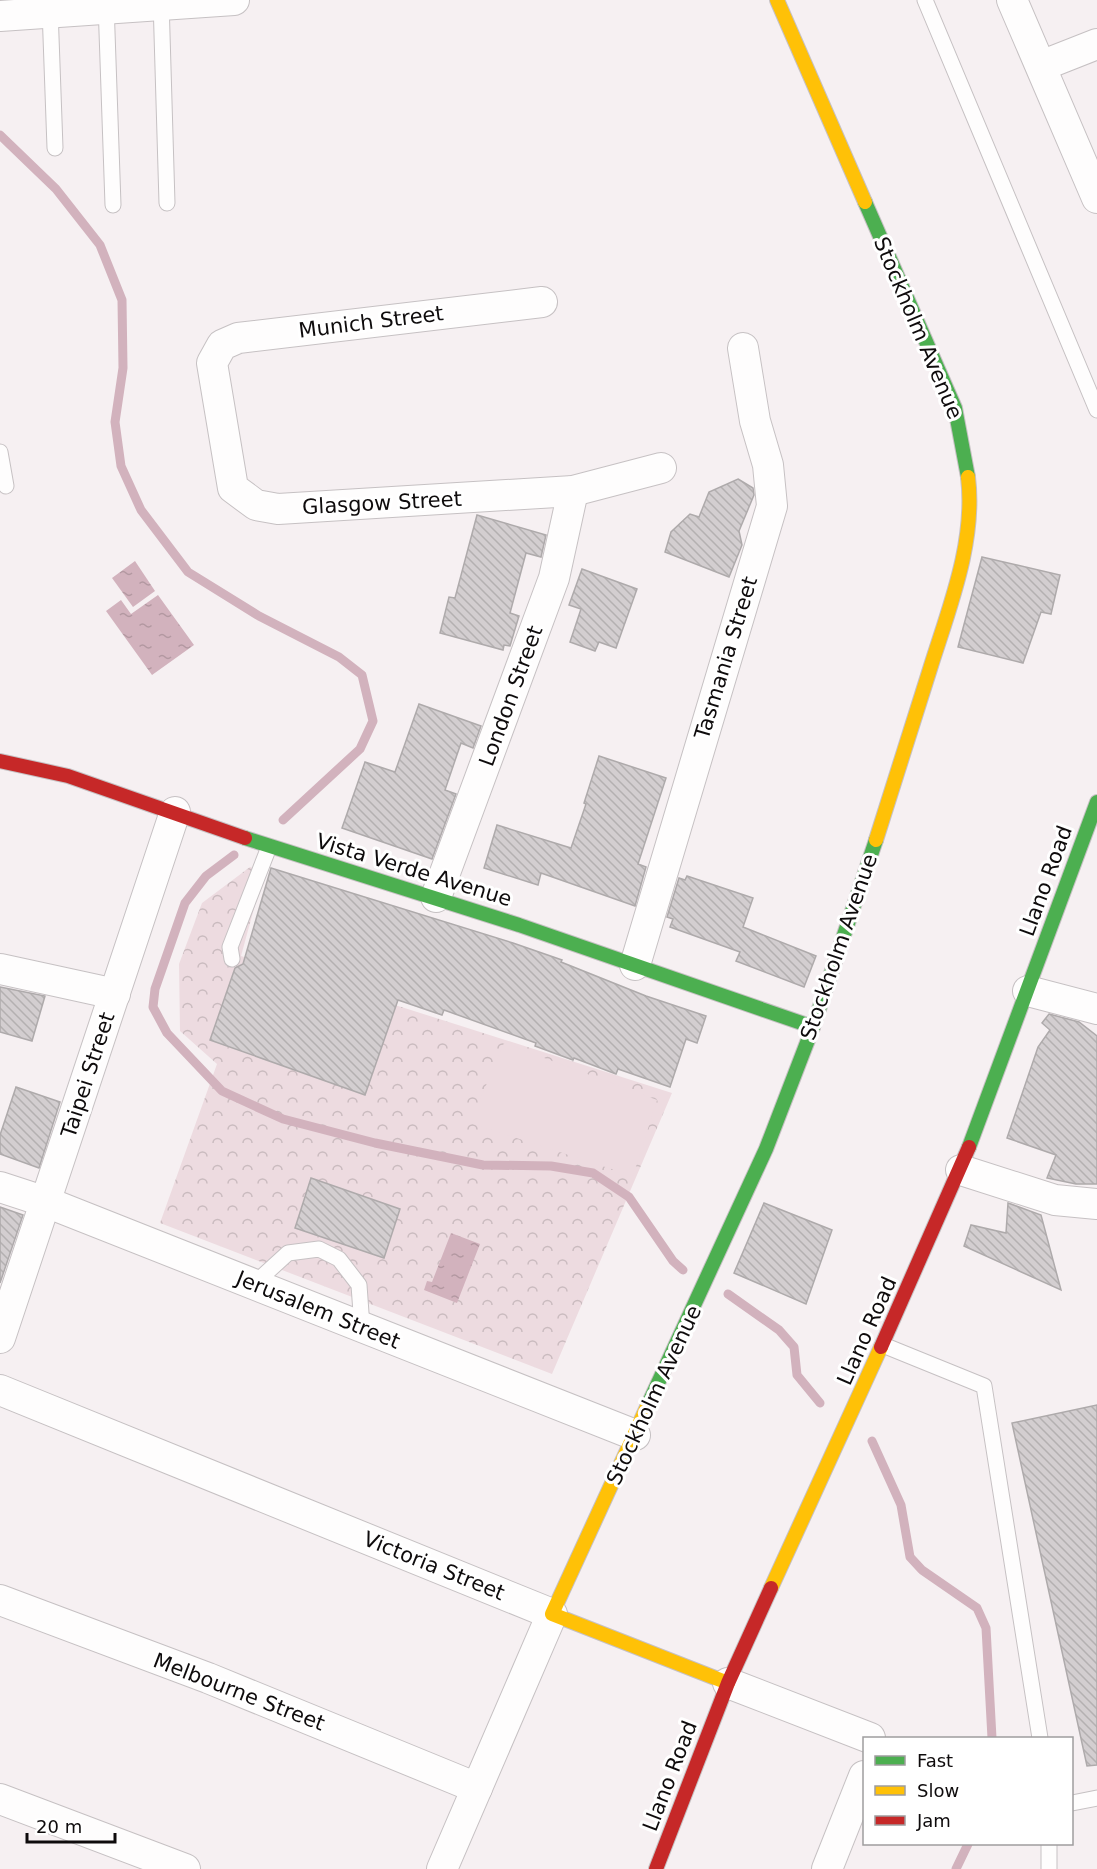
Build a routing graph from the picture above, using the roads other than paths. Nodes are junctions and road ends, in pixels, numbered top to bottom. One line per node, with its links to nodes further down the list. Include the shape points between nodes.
1 (234, 0): 5 (street)
2 (777, 0): 34 (street, Stockholm Avenue, via 955,408 966,451 970,494 957,583)
3 (925, 0): 18 (lane)
4 (1012, 0): 10 (street)
5 (162, 4): 6 (street); 13 (lane)
6 (107, 5): 7 (street); 14 (lane)
7 (50, 7): 8 (street); 11 (lane)
8 (0, 16)
9 (1097, 44): 10 (street)
10 (1041, 66): 12 (street)
11 (55, 148)
12 (1097, 198)
13 (167, 203)
14 (113, 205)
15 (542, 302): 17 (street, Munich Street, via 238,338 222,345)
16 (743, 348): 29 (street, Tasmania Street, via 755,421 768,465 771,506)
17 (212, 363): 22 (street, Glasgow Street, via 233,488 256,505 278,509)
18 (1097, 410)
19 (0, 452): 21 (lane)
20 (661, 468): 22 (street, Glasgow Street)
21 (6, 486)
22 (573, 491): 27 (street, London Street, via 554,578)
23 (0, 761): 25 (street, Vista Verde Avenue, via 48,770)
24 (1097, 802): 31 (street, Llano Road)
25 (175, 812): 26 (street, Vista Verde Avenue); 32 (street, Taipei Street)
26 (269, 847): 27 (street, Vista Verde Avenue); 28 (lane, via 230,947)
27 (436, 897): 29 (street, Vista Verde Avenue)
28 (232, 959)
29 (635, 965): 34 (street, Vista Verde Avenue)
30 (0, 969): 32 (street)
31 (1028, 992): 33 (street); 35 (street, Llano Road)
32 (115, 994): 37 (street, Taipei Street)
33 (1097, 1009)
34 (813, 1027): 44 (street, Stockholm Avenue, via 766,1149)
35 (962, 1170): 38 (street, via 1055,1200); 42 (street, Llano Road)
36 (0, 1187): 37 (street, Jerusalem Street)
37 (46, 1203): 39 (street, Jerusalem Street); 41 (street, Taipei Street)
38 (1097, 1204)
39 (254, 1284): 40 (street, Jerusalem Street); 40 (lane, via 288,1254 319,1249 339,1259 359,1285)
40 (362, 1327): 44 (street, Jerusalem Street)
41 (0, 1338)
42 (883, 1346): 47 (street, Llano Road); 49 (lane, via 984,1386)
43 (0, 1390): 46 (street, Victoria Street)
44 (635, 1436): 46 (street, Stockholm Avenue)
45 (0, 1599): 51 (street, Melbourne Street, via 208,1678)
46 (552, 1614): 47 (street, Victoria Street); 51 (street, Stockholm Avenue)
47 (728, 1683): 48 (street, Victoria Street); 58 (street, Llano Road)
48 (867, 1737)
49 (1040, 1737)
50 (863, 1779): 59 (street)
51 (477, 1788): 57 (street, Stockholm Avenue)
52 (1097, 1798): 54 (lane)
53 (0, 1799): 56 (street)
54 (1073, 1803)
55 (1049, 1845): 60 (lane)
56 (185, 1869)
57 (442, 1869)
58 (656, 1869)
59 (827, 1869)
60 (1048, 1869)

